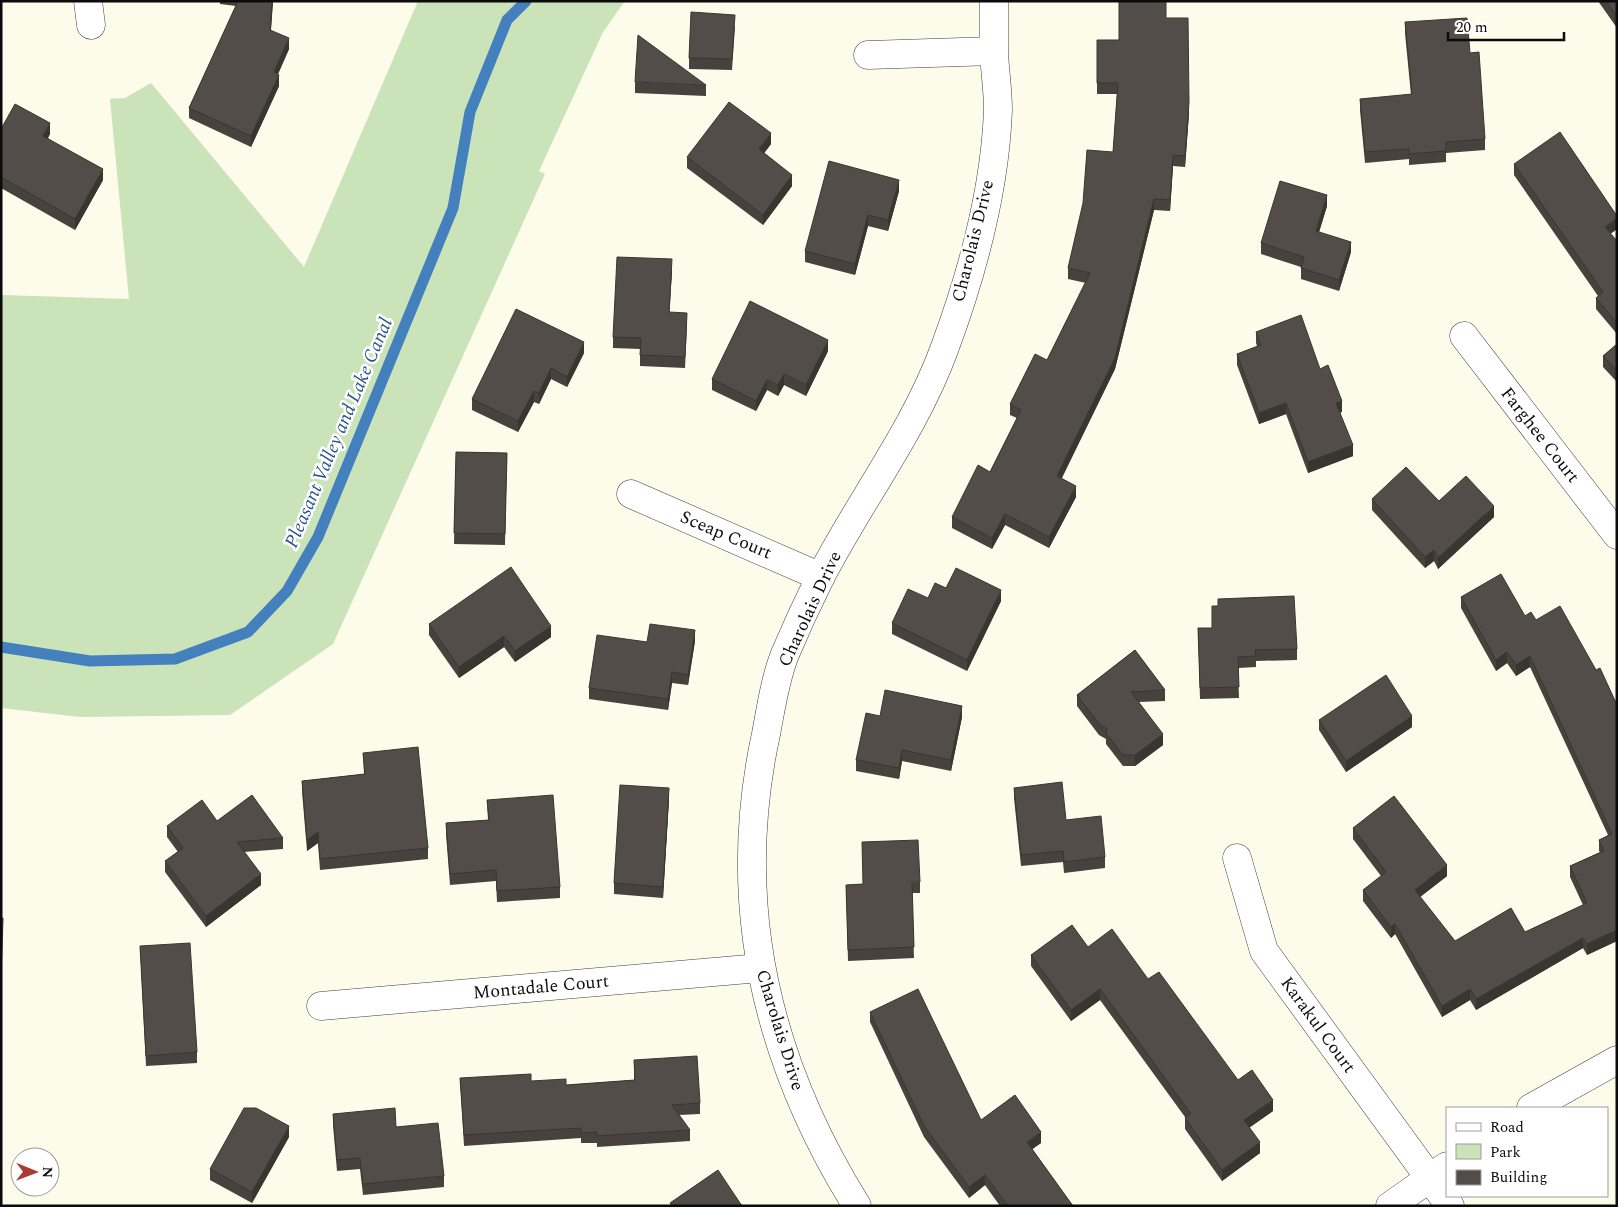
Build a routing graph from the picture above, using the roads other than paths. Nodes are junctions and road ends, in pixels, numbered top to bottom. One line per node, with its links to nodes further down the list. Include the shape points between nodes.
1 (994, 1): 2 (street, Charolais Drive)
2 (994, 51): 3 (street); 7 (street, Charolais Drive, via 998,110 987,195 971,266 944,349 909,427)
3 (868, 56)
4 (1464, 336): 6 (street, Farghee Court)
5 (632, 494): 7 (street, Sceap Court)
6 (1617, 535)
7 (821, 576): 9 (street, Charolais Drive, via 784,656 758,772 751,837 753,907)
8 (1237, 858): 13 (street, Karakul Court, via 1264,951)
9 (760, 968): 10 (street, Montadale Court); 15 (street, Charolais Drive, via 776,1030 797,1091 828,1159)
10 (321, 1006)
11 (1617, 1060): 12 (street)
12 (1533, 1107)
13 (1438, 1172): 14 (street, Karakul Court); 16 (street)
14 (1446, 1195)
15 (857, 1206)
16 (1390, 1206)

